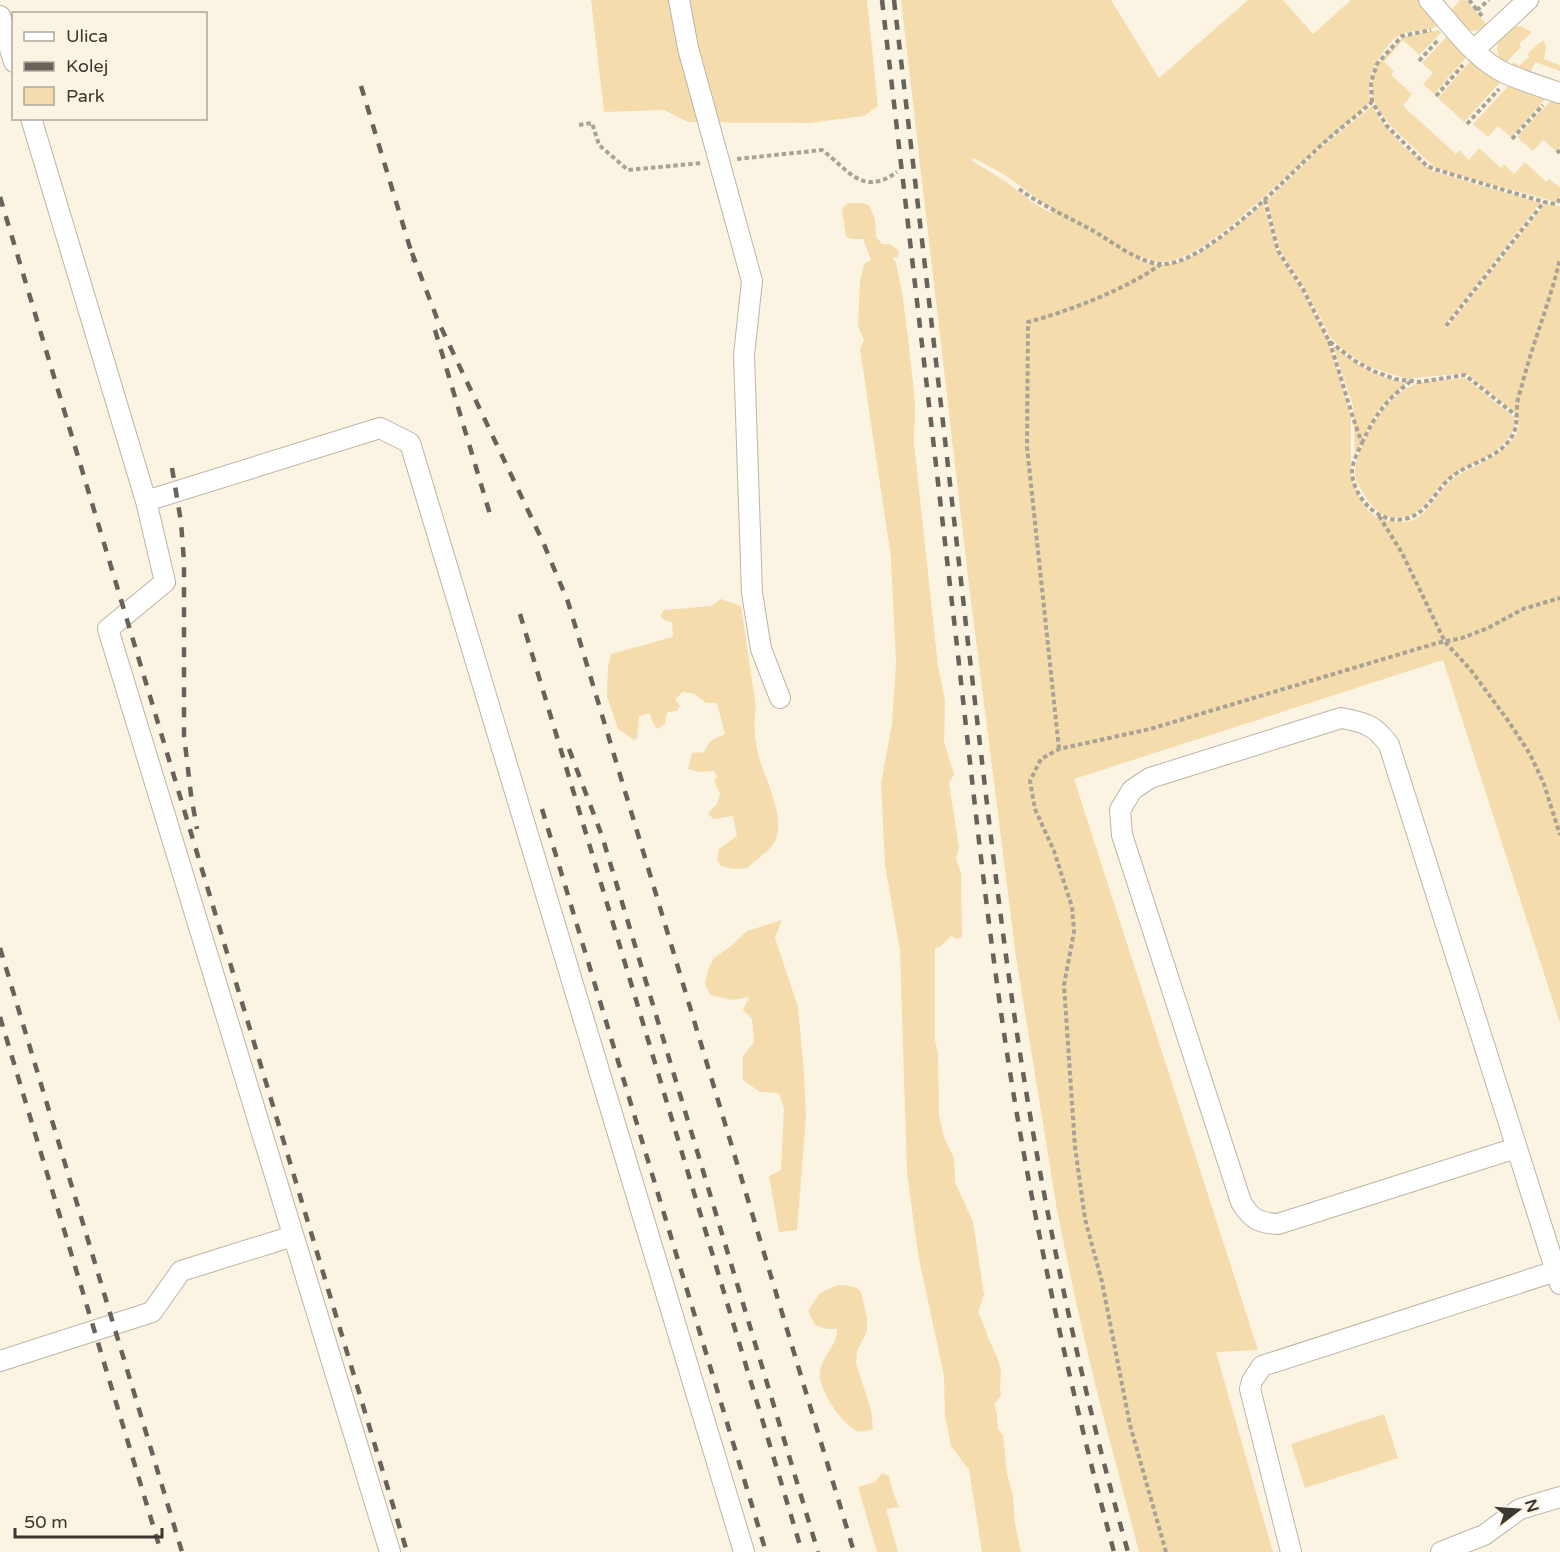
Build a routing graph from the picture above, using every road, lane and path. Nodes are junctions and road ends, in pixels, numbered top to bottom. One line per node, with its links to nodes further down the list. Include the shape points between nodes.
1 (679, 0): 19 (street, via 688,48)
2 (1429, 0): 7 (street)
3 (1469, 0): 5 (path)
4 (1528, 0): 8 (street)
5 (1477, 10)
6 (0, 16): 9 (street)
7 (1447, 25): 8 (street); 10 (path, via 1446,32); 14 (path, via 1402,36 1373,71)
8 (1475, 50): 11 (street); 13 (path)
9 (12, 55)
10 (1419, 60)
11 (1512, 76): 12 (street); 16 (path)
12 (1558, 92): 18 (path)
13 (1436, 96)
14 (1372, 102): 23 (path); 24 (path, via 1388,126 1427,166)
15 (32, 120): 33 (street)
16 (1467, 124)
17 (579, 125): 19 (path, via 592,123 599,145 628,170)
18 (1512, 139)
19 (720, 161): 20 (path, via 822,150 844,170 869,183 882,182); 37 (street, via 752,281 744,355 752,593 761,649)
20 (897, 172)
21 (1019, 189): 27 (path, via 1143,259)
22 (1560, 199): 25 (path)
23 (1265, 200): 27 (path, via 1214,241 1192,254); 29 (path, via 1278,251 1303,289)
24 (1544, 202): 25 (path); 28 (path)
25 (1558, 204)
26 (1560, 259): 31 (path, via 1522,382 1516,406)
27 (1161, 264): 38 (path, via 1113,291 1028,322 1027,447)
28 (1446, 326)
29 (1329, 341): 30 (path, via 1373,371); 32 (path)
30 (1411, 382): 31 (path, via 1465,375); 32 (path, via 1386,402)
31 (1518, 417): 34 (path, via 1509,440 1494,454 1456,474 1417,514 1393,520)
32 (1362, 443): 34 (path, via 1352,475 1369,508)
33 (146, 501): 41 (street, via 165,582 108,629); 46 (street, via 380,428 410,443)
34 (1379, 516): 36 (path, via 1402,553)
35 (1560, 598): 36 (path)
36 (1445, 642): 38 (path, via 1150,729); 39 (path, via 1470,669 1530,754)
37 (780, 698)
38 (1059, 748): 47 (path, via 1041,759 1030,781 1035,809 1072,907 1074,932 1064,984 1078,1168 1085,1219 1102,1282 1130,1425)
39 (1560, 835)
40 (1516, 1148): 40 (street, via 1278,1224 1263,1223 1248,1213 1241,1202 1122,835 1120,810 1132,790 1150,778 1341,717 1361,721 1379,731 1389,745); 42 (street)
41 (293, 1236): 43 (street, via 181,1271 152,1312); 45 (street)
42 (1558, 1278): 48 (street, via 1262,1366 1250,1389)
43 (0, 1361)
44 (1560, 1497): 49 (street, via 1520,1509 1484,1535)
45 (390, 1552)
46 (744, 1552)
47 (1166, 1552)
48 (1291, 1552)
49 (1441, 1552)

